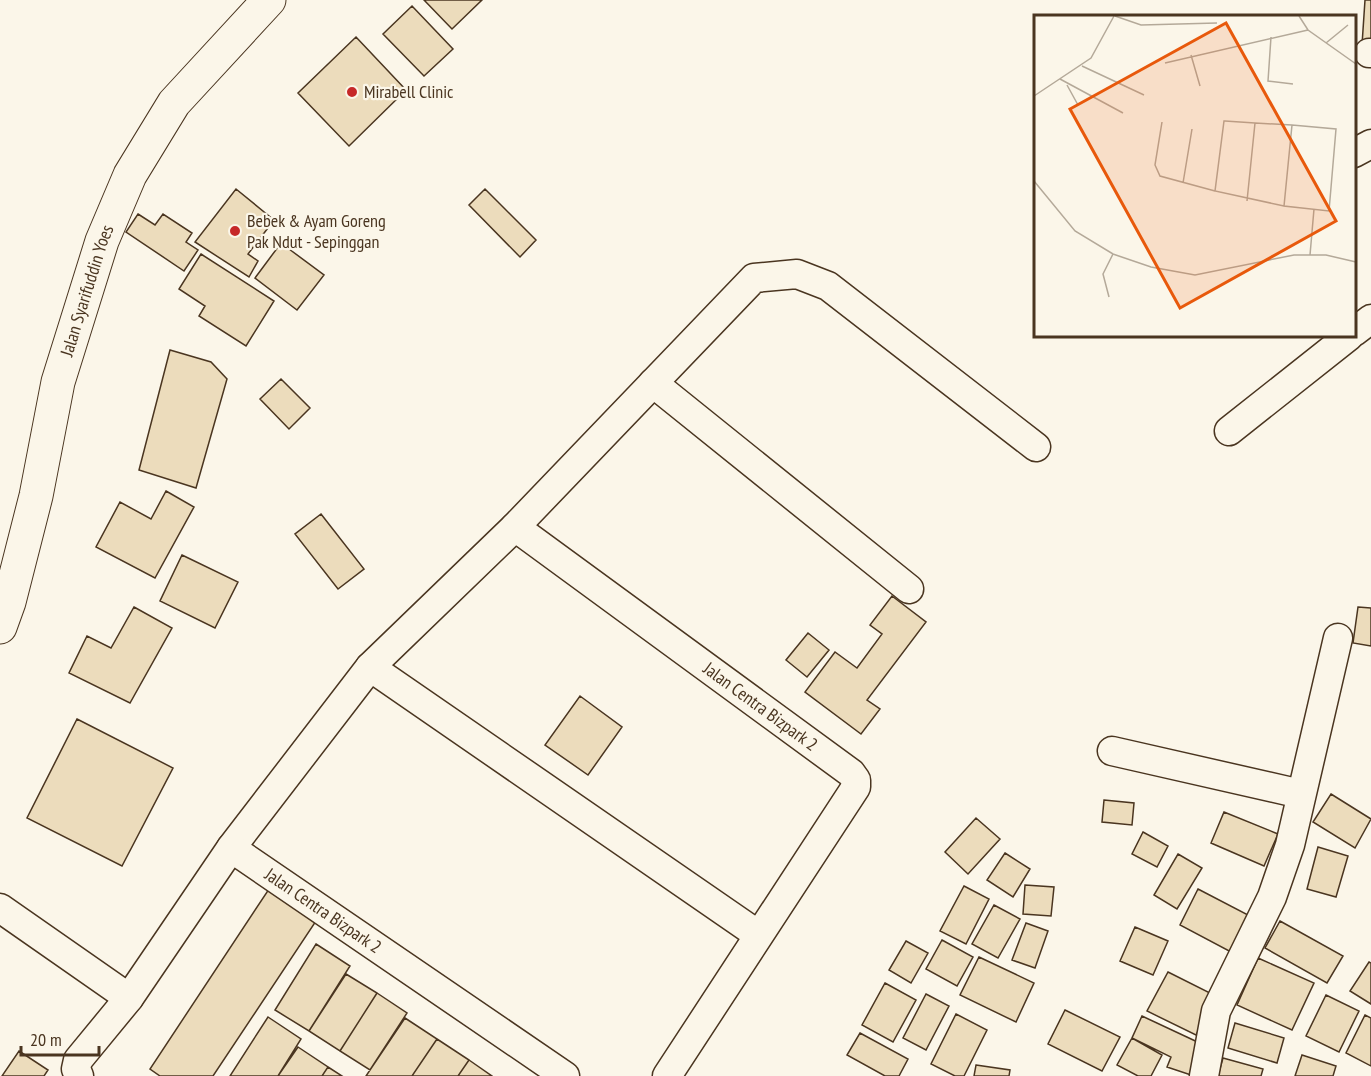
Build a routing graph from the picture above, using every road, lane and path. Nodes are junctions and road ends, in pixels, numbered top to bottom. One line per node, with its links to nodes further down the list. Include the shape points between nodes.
1 (269, 0): 12 (highway, Jalan Syarifuddin Yoes, via 174,103 130,175 102,241 58,382 36,496)
2 (1371, 144): 3 (street)
3 (1356, 152)
4 (1371, 319): 5 (street)
5 (1356, 330)
6 (1346, 338): 8 (street)
7 (653, 383): 9 (street, via 754,278 797,274 828,286); 10 (street); 11 (street)
8 (1229, 430)
9 (1036, 447)
10 (515, 527): 14 (street); 19 (street, Jalan Centra Bizpark 2, via 856,780 856,787)
11 (909, 589)
12 (0, 627)
13 (1338, 638): 16 (street)
14 (370, 667): 17 (street); 19 (street)
15 (1112, 751): 16 (street)
16 (1301, 794): 24 (street, via 1290,845 1272,897 1216,1011)
17 (231, 848): 20 (street); 22 (street, Jalan Centra Bizpark 2)
18 (0, 908): 20 (street)
19 (758, 934): 23 (street, Jalan Centra Bizpark 2)
20 (129, 998): 21 (street, via 78,1060)
21 (79, 1076)
22 (565, 1076)
23 (667, 1076)
24 (1204, 1076)

